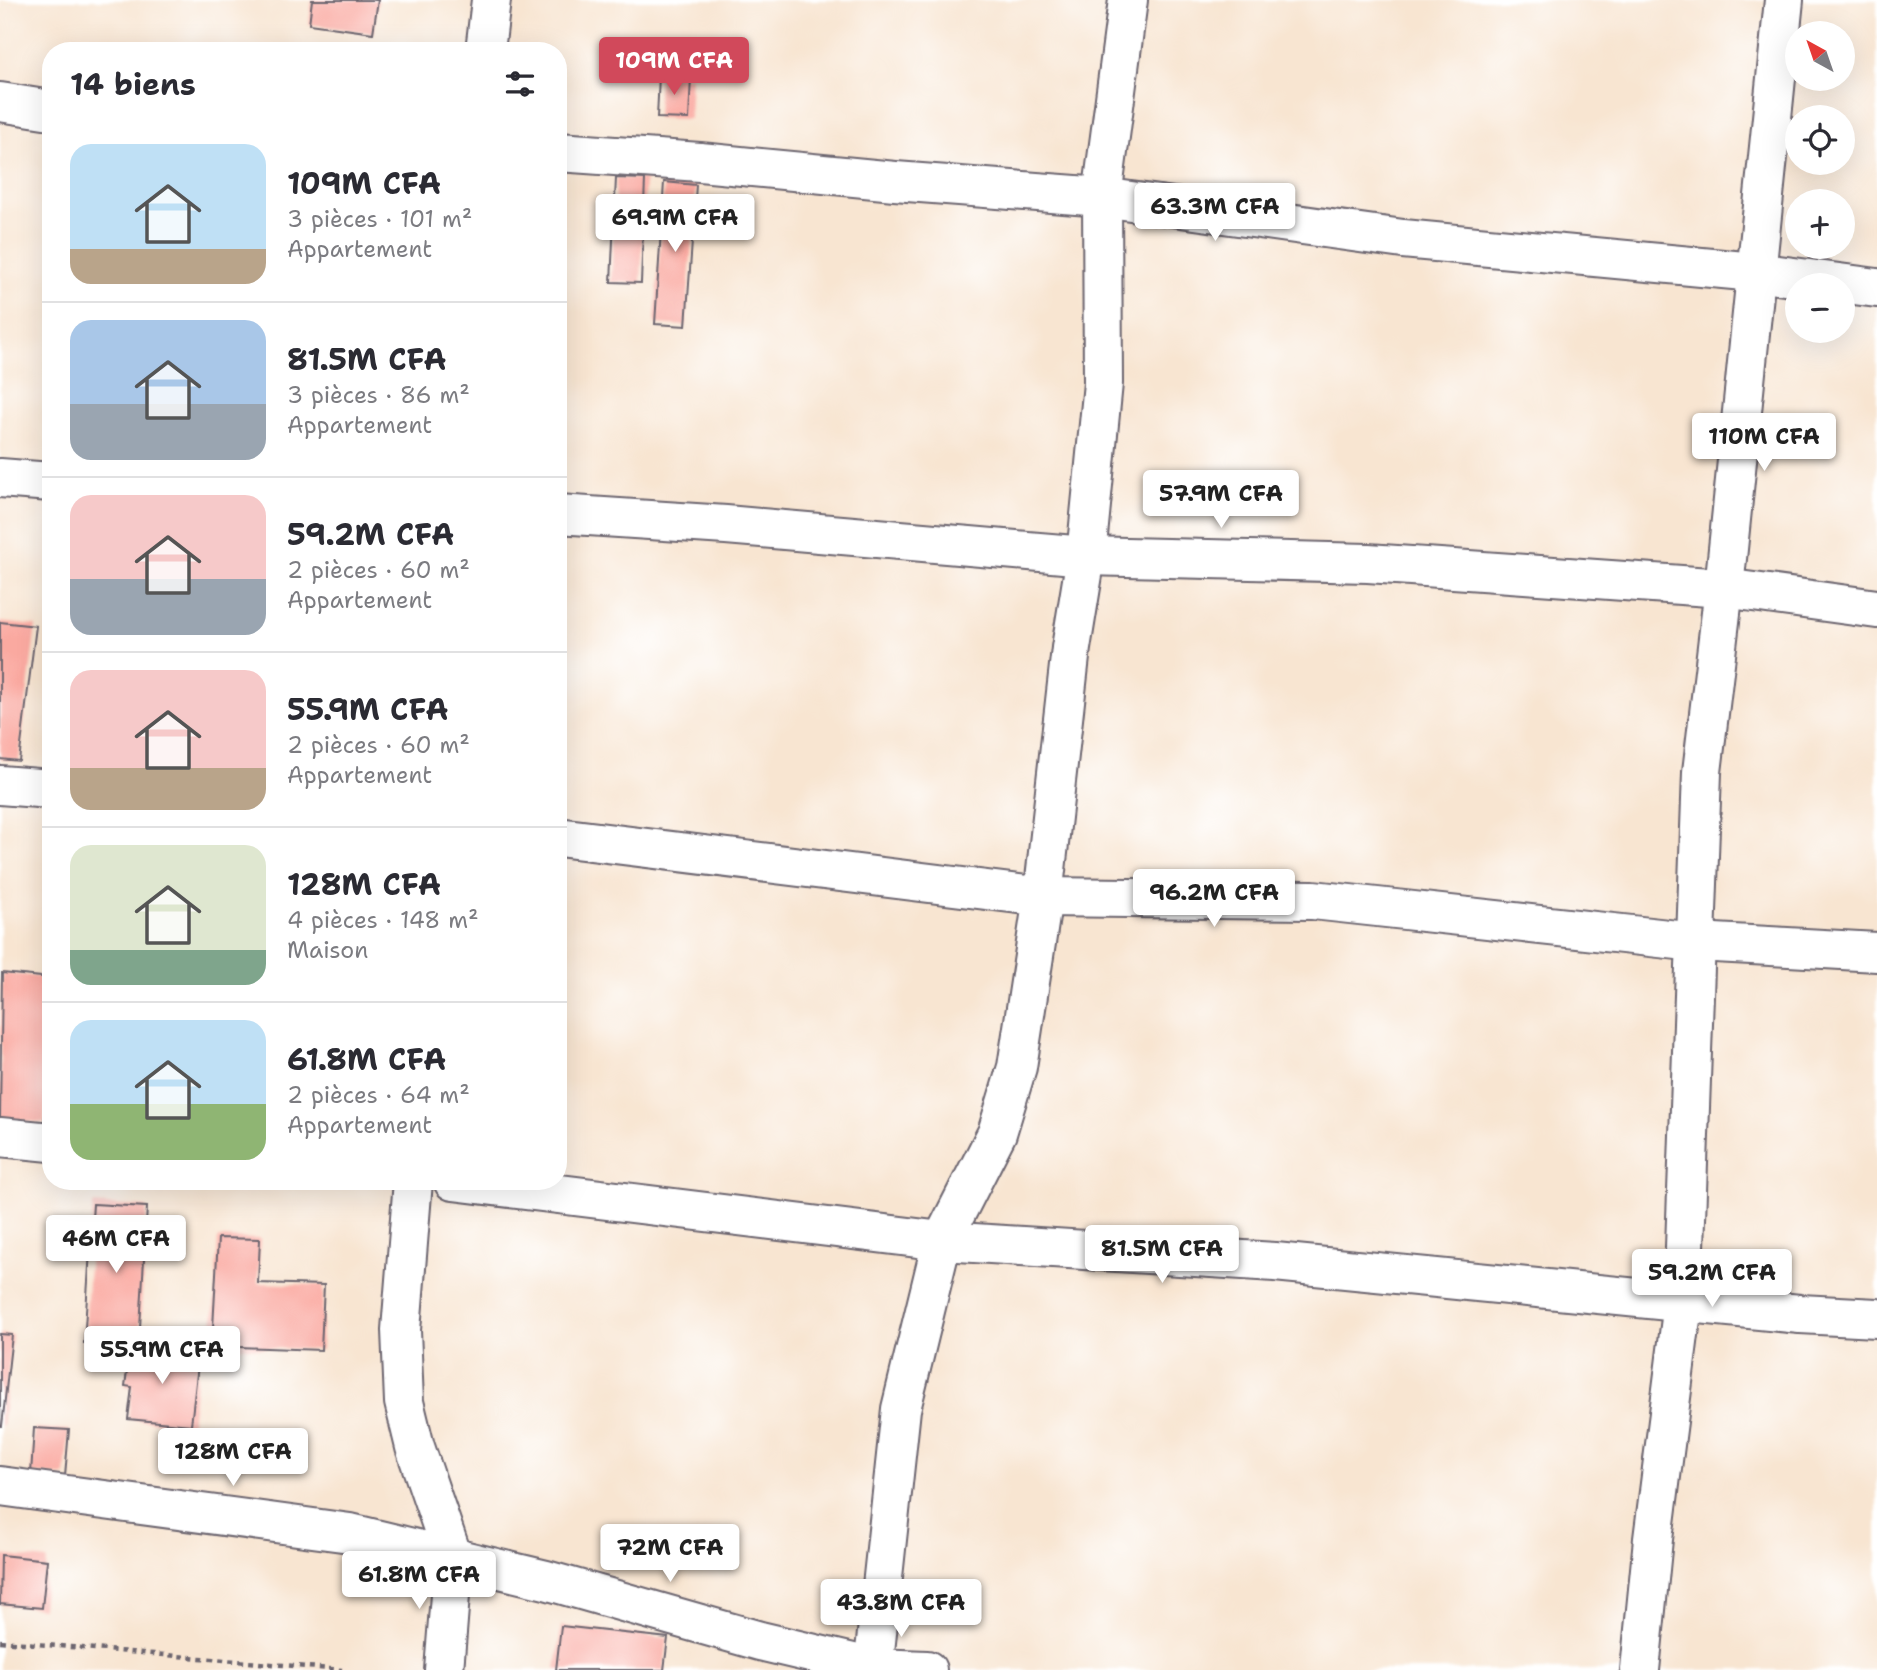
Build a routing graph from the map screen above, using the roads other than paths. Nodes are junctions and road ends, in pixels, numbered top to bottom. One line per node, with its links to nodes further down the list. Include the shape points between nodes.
1 (492, 0): 4 (street)
2 (1128, 0): 8 (street)
3 (1784, 0): 9 (street)
4 (486, 42)
5 (0, 102): 6 (street)
6 (42, 109)
7 (567, 153): 8 (street)
8 (1102, 197): 9 (street, via 1403,239); 14 (street, via 1102,383)
9 (1755, 272): 10 (street); 15 (street)
10 (1877, 288)
11 (0, 478): 12 (street)
12 (42, 481)
13 (567, 514): 14 (street)
14 (1086, 556): 15 (street, via 1368,563); 20 (street)
15 (1724, 588): 16 (street); 21 (street, via 1702,772)
16 (1877, 609)
17 (0, 785): 18 (street)
18 (42, 788)
19 (567, 838): 20 (street)
20 (1043, 897): 21 (street, via 1313,900); 27 (street, via 1013,1080 997,1133)
21 (1696, 942): 22 (street); 28 (street)
22 (1877, 952)
23 (0, 1138): 24 (street)
24 (42, 1141)
25 (413, 1190): 31 (street, via 401,1330 404,1402)
26 (526, 1190): 27 (street)
27 (942, 1241): 28 (street, via 1275,1262); 32 (street, via 901,1409)
28 (1683, 1303): 29 (street); 35 (street)
29 (1877, 1318)
30 (0, 1486): 31 (street, via 350,1533)
31 (453, 1558): 32 (street); 33 (street)
32 (874, 1669): 34 (street)
33 (444, 1670)
34 (927, 1670)
35 (1640, 1670)

